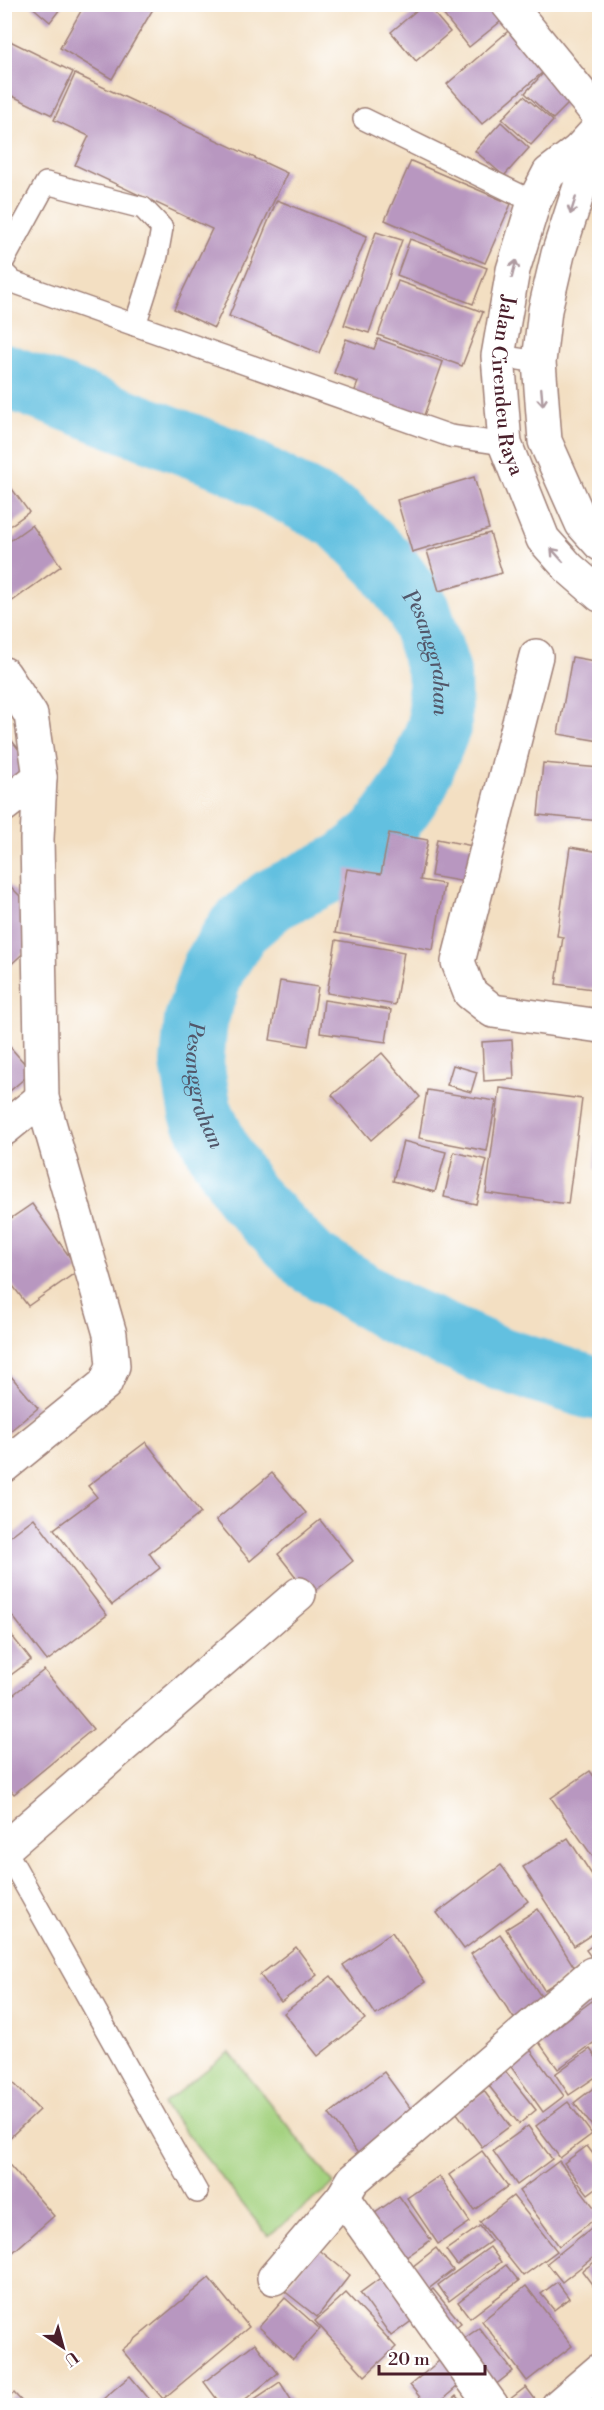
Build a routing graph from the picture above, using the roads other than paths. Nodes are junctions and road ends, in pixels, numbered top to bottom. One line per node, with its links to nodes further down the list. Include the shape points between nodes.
1 (508, 4): 2 (street)
2 (600, 117)
3 (364, 118): 5 (lane)
4 (589, 138): 5 (street, Jalan Cirendeu Raya, via 549,172); 10 (street, Jalan Cirendeu Raya, one-way to 10, via 584,174 545,310)
5 (534, 202): 9 (street, Jalan Cirendeu Raya, one-way to 5, via 513,270)
6 (4, 260): 8 (lane, via 46,183 143,208 162,228)
7 (4, 273): 8 (lane, via 13,282)
8 (135, 325): 11 (lane, via 450,436)
9 (498, 356): 10 (lane); 11 (street, Jalan Cirendeu Raya)
10 (539, 362): 12 (street, Jalan Cirendeu Raya, one-way to 12, via 545,441 582,524)
11 (505, 444): 13 (street, Jalan Cirendeu Raya, one-way to 11, via 543,539)
12 (600, 544)
13 (600, 595)
14 (536, 656): 18 (street, via 458,962 470,993 494,1011)
15 (4, 674): 16 (street, via 31,716)
16 (40, 777): 17 (street); 19 (street, via 37,839)
17 (4, 805)
18 (600, 1026)
19 (42, 1098): 20 (street); 21 (street, via 110,1334 113,1366 105,1384)
20 (4, 1129)
21 (4, 1466)
22 (299, 1594): 23 (street)
23 (5, 1849): 25 (lane)
24 (592, 1974): 26 (street, via 353,2180)
25 (196, 2192)
26 (343, 2197): 27 (street); 29 (street)
27 (274, 2278)
28 (600, 2370): 30 (street)
29 (492, 2406)
30 (558, 2406)

